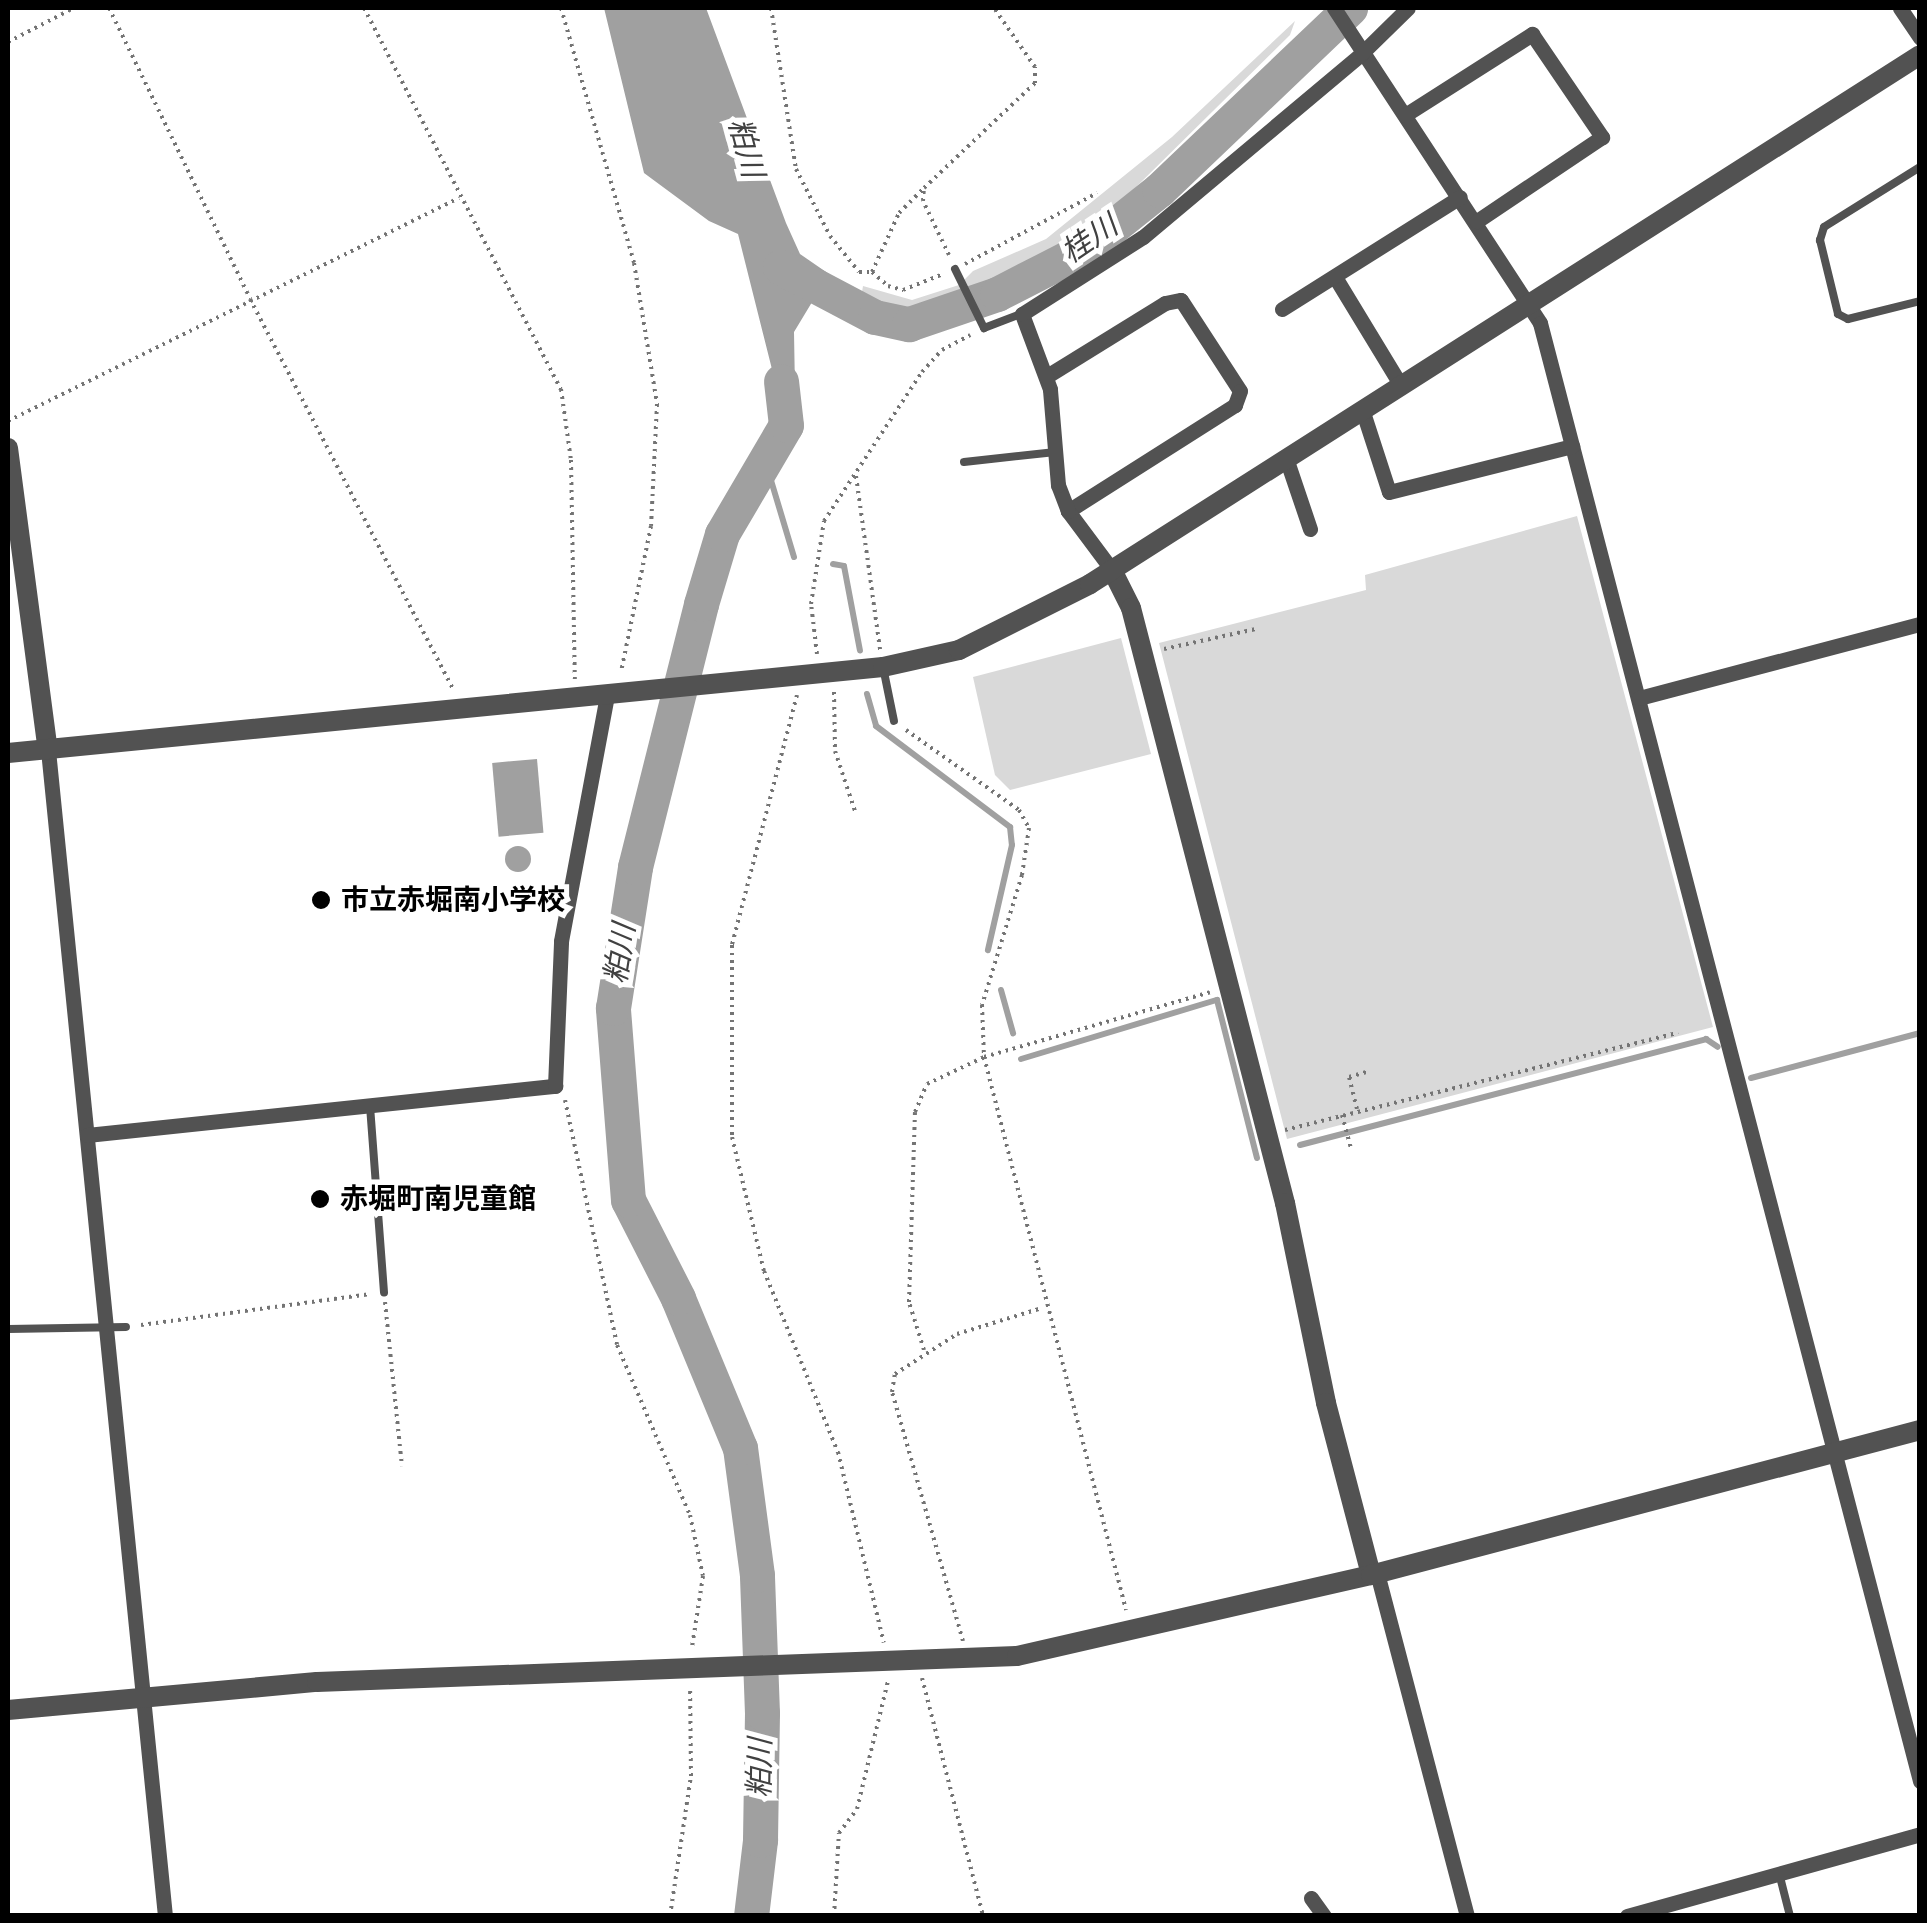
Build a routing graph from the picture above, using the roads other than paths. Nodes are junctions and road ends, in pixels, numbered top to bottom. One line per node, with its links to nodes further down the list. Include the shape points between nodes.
1 (1334, 8): 5 (street)
2 (1408, 8): 5 (street)
3 (1900, 8): 4 (street)
4 (1920, 38)
5 (1360, 50): 7 (street); 16 (street, via 1143,237)
6 (1920, 55): 13 (street)
7 (1405, 115): 9 (street); 10 (street, via 1532,34 1602,137)
8 (1920, 167): 14 (lane, via 1824,227 1820,240 1838,314 1848,319)
9 (1460, 198): 10 (street); 12 (street)
10 (1477, 222): 13 (street)
11 (957, 273): 16 (lane, via 983,325)
12 (1334, 277): 15 (street); 18 (street)
13 (1529, 300): 18 (street); 20 (street)
14 (1920, 301)
15 (1282, 309)
16 (1022, 314): 17 (street)
17 (1047, 376): 22 (street); 25 (street, via 1165,303 1181,300 1240,392 1235,405)
18 (1400, 384): 19 (street)
19 (1362, 408): 20 (street, via 1389,492); 23 (street)
20 (1572, 446): 31 (street)
21 (8, 448): 33 (street)
22 (1056, 452): 24 (lane); 25 (street)
23 (1286, 458): 26 (street); 27 (street)
24 (964, 462)
25 (1068, 511): 27 (street)
26 (1310, 529)
27 (1112, 570): 29 (street, via 959,650); 43 (street, via 1131,608)
28 (1920, 624): 31 (street)
29 (883, 667): 30 (street); 32 (lane)
30 (618, 690): 33 (street); 35 (street, via 561,941 555,1086)
31 (1639, 698): 42 (street)
32 (894, 721)
33 (48, 750): 34 (street); 36 (street)
34 (8, 754)
35 (370, 1106): 36 (street); 37 (lane)
36 (87, 1135): 40 (street)
37 (384, 1292)
38 (126, 1327): 40 (lane)
39 (8, 1329): 40 (lane)
40 (105, 1329): 44 (street)
41 (1920, 1430): 42 (street)
42 (1832, 1453): 43 (street); 46 (street)
43 (1374, 1574): 44 (street, via 1132,1632 968,1660 317,1682); 54 (street)
44 (144, 1697): 45 (street); 52 (street)
45 (8, 1710)
46 (1913, 1723): 47 (street)
47 (1920, 1780)
48 (1920, 1834): 49 (street)
49 (1779, 1874): 51 (street); 55 (lane)
50 (1310, 1898): 53 (street)
51 (1629, 1915)
52 (165, 1916)
53 (1324, 1916)
54 (1466, 1916)
55 (1790, 1916)

